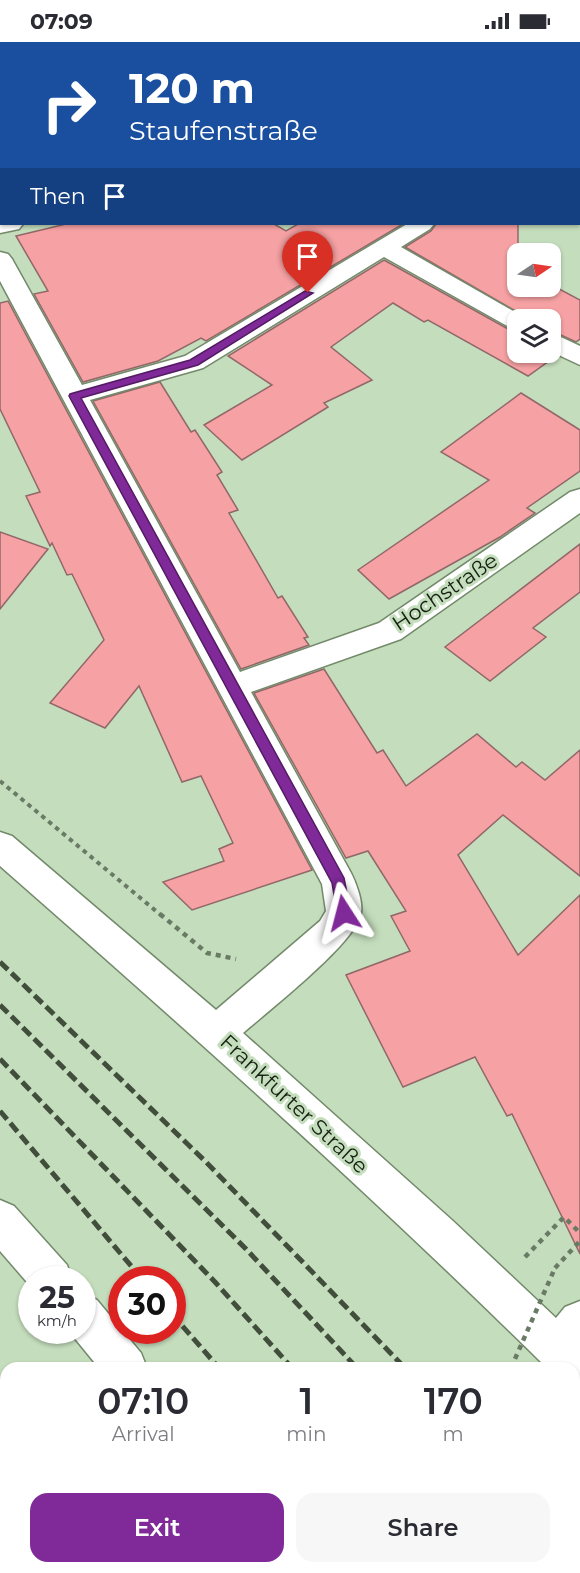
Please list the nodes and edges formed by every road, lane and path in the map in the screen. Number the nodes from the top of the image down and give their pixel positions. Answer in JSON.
{"nodes":[{"id":1,"x":420,"y":225,"type":"edge"},
{"id":2,"x":384,"y":247,"type":"junction"},
{"id":3,"x":0,"y":259,"type":"edge"},
{"id":4,"x":507,"y":316,"type":"edge"},
{"id":5,"x":561,"y":346,"type":"edge"},
{"id":6,"x":580,"y":357,"type":"edge"},
{"id":7,"x":74,"y":396,"type":"junction"},
{"id":8,"x":580,"y":499,"type":"edge"},
{"id":9,"x":232,"y":687,"type":"junction"},
{"id":10,"x":0,"y":781,"type":"edge"},
{"id":11,"x":0,"y":846,"type":"edge"},
{"id":12,"x":271,"y":985,"type":"junction"},
{"id":13,"x":217,"y":1033,"type":"junction"},
{"id":14,"x":0,"y":1220,"type":"edge"},
{"id":15,"x":580,"y":1233,"type":"edge"},
{"id":16,"x":580,"y":1241,"type":"edge"},
{"id":17,"x":530,"y":1252,"type":"dead end"},
{"id":18,"x":40,"y":1266,"type":"edge"},
{"id":19,"x":96,"y":1332,"type":"edge"},
{"id":20,"x":572,"y":1347,"type":"edge"},
{"id":21,"x":121,"y":1362,"type":"edge"},
{"id":22,"x":514,"y":1362,"type":"edge"}],
"edges":[{"from":1,"to":2,"type":"street"},
{"from":2,"to":4,"type":"street"},
{"from":2,"to":7,"type":"street"},
{"from":3,"to":7,"type":"street"},
{"from":5,"to":6,"type":"street"},
{"from":7,"to":9,"type":"street"},
{"from":8,"to":9,"type":"street","name":"Hochstraße"},
{"from":9,"to":12,"type":"street"},
{"from":10,"to":12,"type":"path"},
{"from":11,"to":13,"type":"street","name":"Frankfurter Straße"},
{"from":12,"to":13,"type":"street"},
{"from":13,"to":20,"type":"street","name":"Frankfurter Straße"},
{"from":14,"to":18,"type":"street"},
{"from":15,"to":17,"type":"path"},
{"from":16,"to":22,"type":"path","bridge":true},
{"from":19,"to":21,"type":"street"}]}
